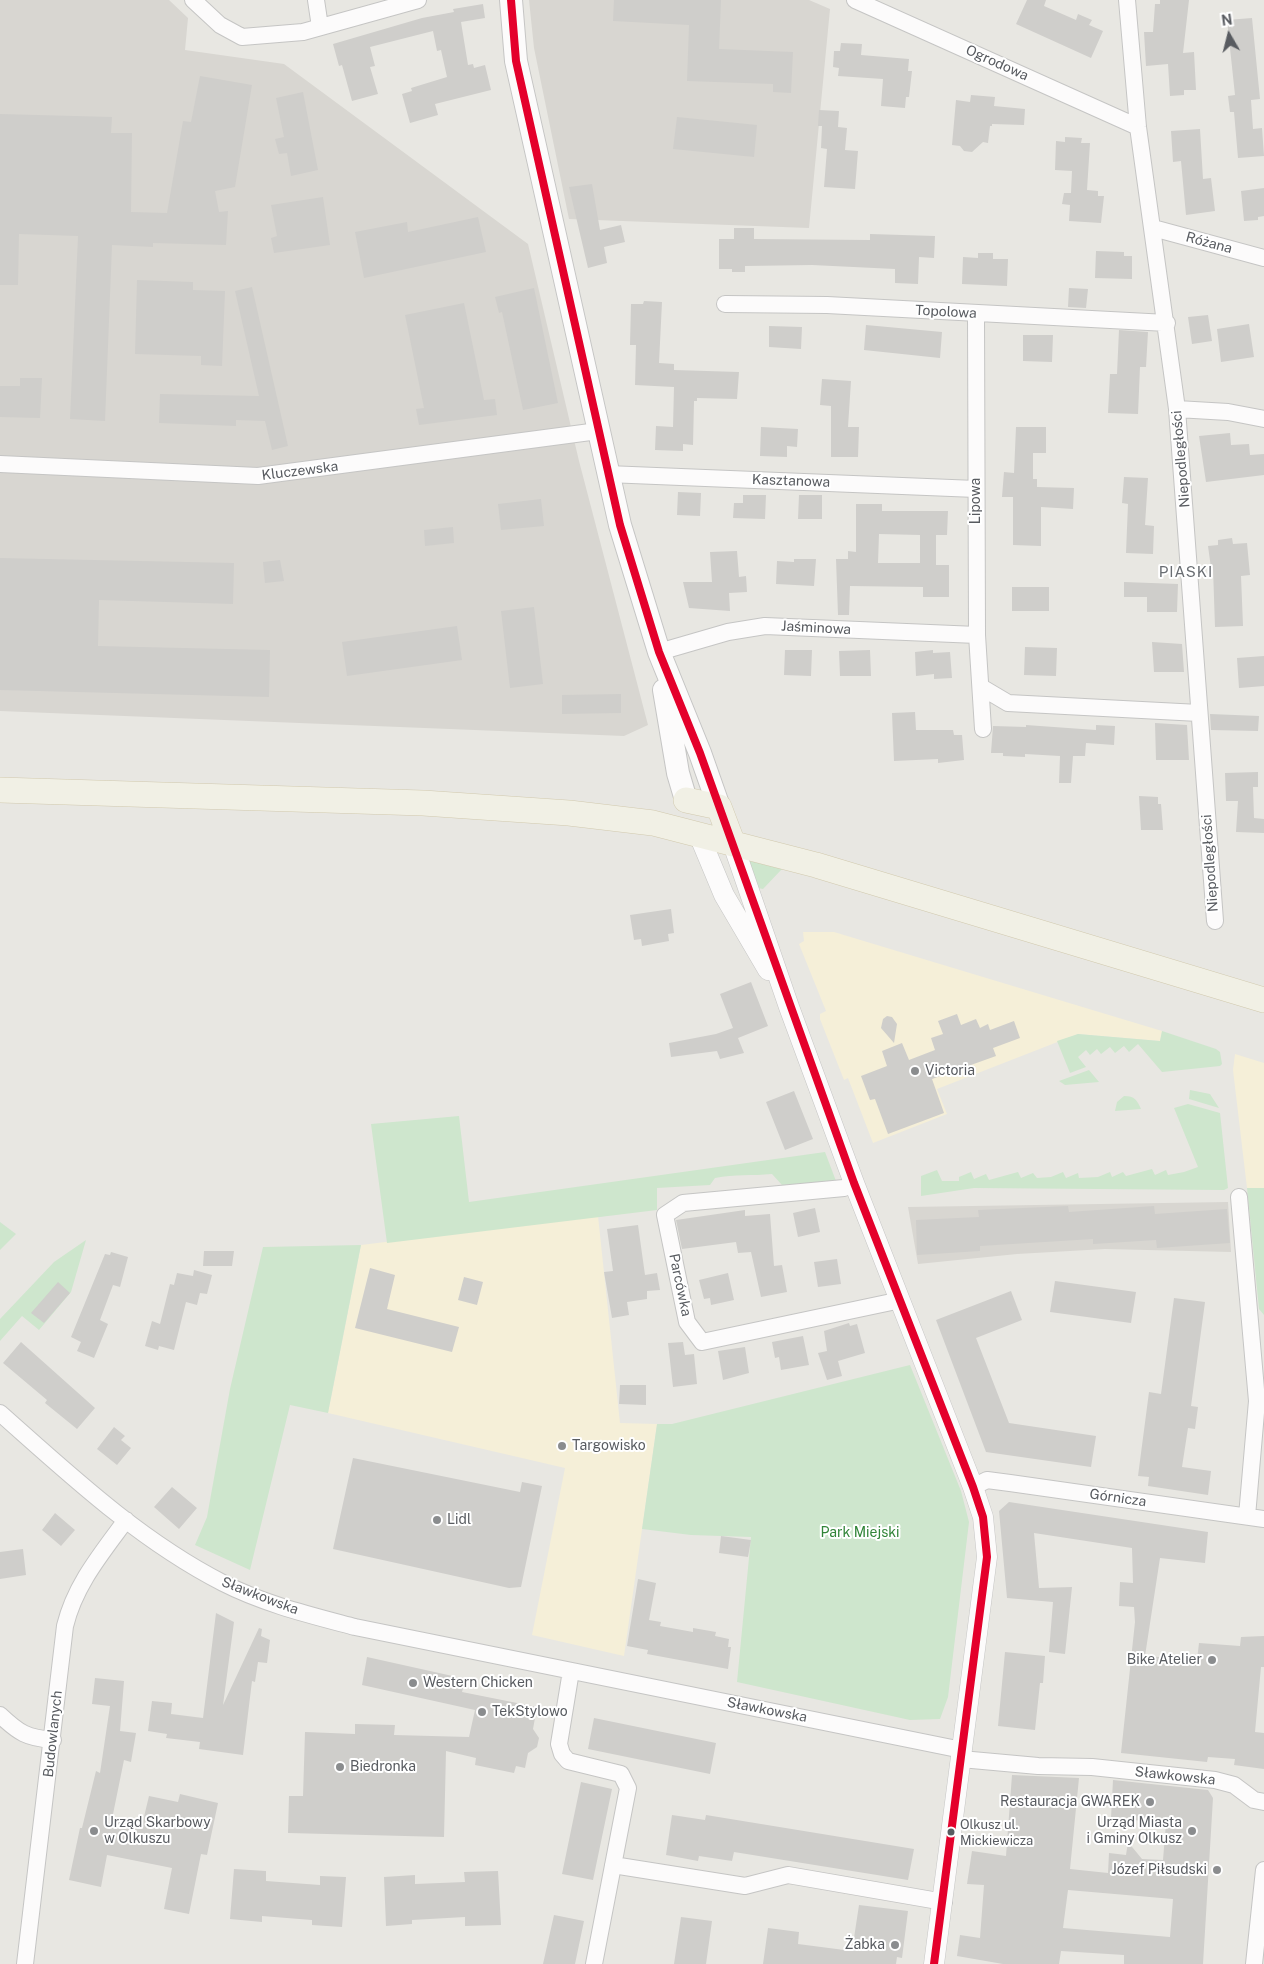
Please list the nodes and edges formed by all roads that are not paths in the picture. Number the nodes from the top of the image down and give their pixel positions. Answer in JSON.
{"nodes":[{"id":1,"x":193,"y":0,"type":"edge"},
{"id":2,"x":316,"y":0,"type":"edge"},
{"id":3,"x":418,"y":0,"type":"edge"},
{"id":4,"x":511,"y":0,"type":"edge"},
{"id":5,"x":855,"y":0,"type":"edge"},
{"id":6,"x":1126,"y":0,"type":"edge"},
{"id":7,"x":320,"y":27,"type":"junction"},
{"id":8,"x":1138,"y":127,"type":"junction"},
{"id":9,"x":1153,"y":228,"type":"junction"},
{"id":10,"x":1264,"y":258,"type":"edge"},
{"id":11,"x":725,"y":304,"type":"dead end"},
{"id":12,"x":976,"y":314,"type":"junction"},
{"id":13,"x":1167,"y":323,"type":"junction"},
{"id":14,"x":1177,"y":409,"type":"junction"},
{"id":15,"x":1264,"y":419,"type":"edge"},
{"id":16,"x":598,"y":431,"type":"junction"},
{"id":17,"x":0,"y":464,"type":"edge"},
{"id":18,"x":607,"y":474,"type":"junction"},
{"id":19,"x":976,"y":489,"type":"junction"},
{"id":20,"x":977,"y":635,"type":"junction"},
{"id":21,"x":659,"y":652,"type":"junction"},
{"id":22,"x":981,"y":687,"type":"junction"},
{"id":23,"x":1199,"y":713,"type":"junction"},
{"id":24,"x":983,"y":729,"type":"dead end"},
{"id":25,"x":0,"y":790,"type":"edge"},
{"id":26,"x":686,"y":800,"type":"junction"},
{"id":27,"x":719,"y":807,"type":"junction"},
{"id":28,"x":699,"y":835,"type":"junction"},
{"id":29,"x":733,"y":844,"type":"junction"},
{"id":30,"x":1215,"y":921,"type":"dead end"},
{"id":31,"x":1264,"y":1000,"type":"edge"},
{"id":32,"x":789,"y":1007,"type":"junction"},
{"id":33,"x":854,"y":1183,"type":"junction"},
{"id":34,"x":1239,"y":1197,"type":"dead end"},
{"id":35,"x":901,"y":1300,"type":"junction"},
{"id":36,"x":0,"y":1413,"type":"edge"},
{"id":37,"x":973,"y":1487,"type":"junction"},
{"id":38,"x":1247,"y":1516,"type":"junction"},
{"id":39,"x":1264,"y":1519,"type":"edge"},
{"id":40,"x":126,"y":1520,"type":"junction"},
{"id":41,"x":571,"y":1671,"type":"junction"},
{"id":42,"x":0,"y":1715,"type":"edge"},
{"id":43,"x":53,"y":1740,"type":"junction"},
{"id":44,"x":961,"y":1754,"type":"junction"},
{"id":45,"x":1264,"y":1802,"type":"edge"},
{"id":46,"x":613,"y":1865,"type":"junction"},
{"id":47,"x":1264,"y":1870,"type":"edge"},
{"id":48,"x":944,"y":1902,"type":"junction"},
{"id":49,"x":25,"y":1964,"type":"edge"},
{"id":50,"x":594,"y":1964,"type":"edge"},
{"id":51,"x":934,"y":1964,"type":"edge"},
{"id":52,"x":1254,"y":1964,"type":"edge"}],
"edges":[{"from":1,"to":7,"type":"street"},
{"from":2,"to":7,"type":"street"},
{"from":3,"to":7,"type":"street"},
{"from":4,"to":16,"type":"main road"},
{"from":5,"to":8,"type":"street","name":"Ogrodowa"},
{"from":6,"to":8,"type":"street","name":"Niepodległości"},
{"from":8,"to":9,"type":"street","name":"Niepodległości"},
{"from":9,"to":10,"type":"street","name":"Różana"},
{"from":9,"to":13,"type":"street","name":"Niepodległości"},
{"from":11,"to":12,"type":"street","name":"Topolowa"},
{"from":12,"to":13,"type":"street","name":"Topolowa"},
{"from":12,"to":19,"type":"street","name":"Lipowa"},
{"from":13,"to":14,"type":"street","name":"Niepodległości"},
{"from":14,"to":15,"type":"street"},
{"from":14,"to":23,"type":"street","name":"Niepodległości"},
{"from":16,"to":17,"type":"street","name":"Kluczewska"},
{"from":16,"to":18,"type":"main road"},
{"from":18,"to":19,"type":"street","name":"Kasztanowa"},
{"from":18,"to":21,"type":"main road"},
{"from":19,"to":20,"type":"street","name":"Lipowa"},
{"from":20,"to":21,"type":"street","name":"Jaśminowa"},
{"from":20,"to":22,"type":"street","name":"Lipowa"},
{"from":21,"to":26,"type":"main road"},
{"from":21,"to":27,"type":"main road"},
{"from":22,"to":23,"type":"street"},
{"from":22,"to":24,"type":"street","name":"Lipowa"},
{"from":23,"to":30,"type":"street","name":"Niepodległości"},
{"from":25,"to":28,"type":"main road"},
{"from":26,"to":27,"type":"main road"},
{"from":26,"to":28,"type":"main road"},
{"from":27,"to":29,"type":"main road"},
{"from":28,"to":29,"type":"main road"},
{"from":28,"to":32,"type":"street"},
{"from":29,"to":31,"type":"main road"},
{"from":29,"to":32,"type":"street"},
{"from":32,"to":33,"type":"street"},
{"from":33,"to":35,"type":"street"},
{"from":33,"to":35,"type":"street","name":"Parcówka"},
{"from":34,"to":38,"type":"street"},
{"from":35,"to":37,"type":"street"},
{"from":36,"to":40,"type":"street","name":"Sławkowska"},
{"from":37,"to":38,"type":"street","name":"Górnicza"},
{"from":37,"to":44,"type":"street"},
{"from":38,"to":39,"type":"street","name":"Górnicza"},
{"from":40,"to":41,"type":"street","name":"Sławkowska"},
{"from":40,"to":43,"type":"street","name":"Budowlanych"},
{"from":41,"to":44,"type":"street","name":"Sławkowska"},
{"from":41,"to":46,"type":"street"},
{"from":42,"to":43,"type":"street"},
{"from":43,"to":49,"type":"street","name":"Budowlanych"},
{"from":44,"to":45,"type":"street","name":"Sławkowska"},
{"from":44,"to":48,"type":"street"},
{"from":46,"to":48,"type":"street"},
{"from":46,"to":50,"type":"street"},
{"from":47,"to":52,"type":"street"},
{"from":48,"to":51,"type":"street"}]}
